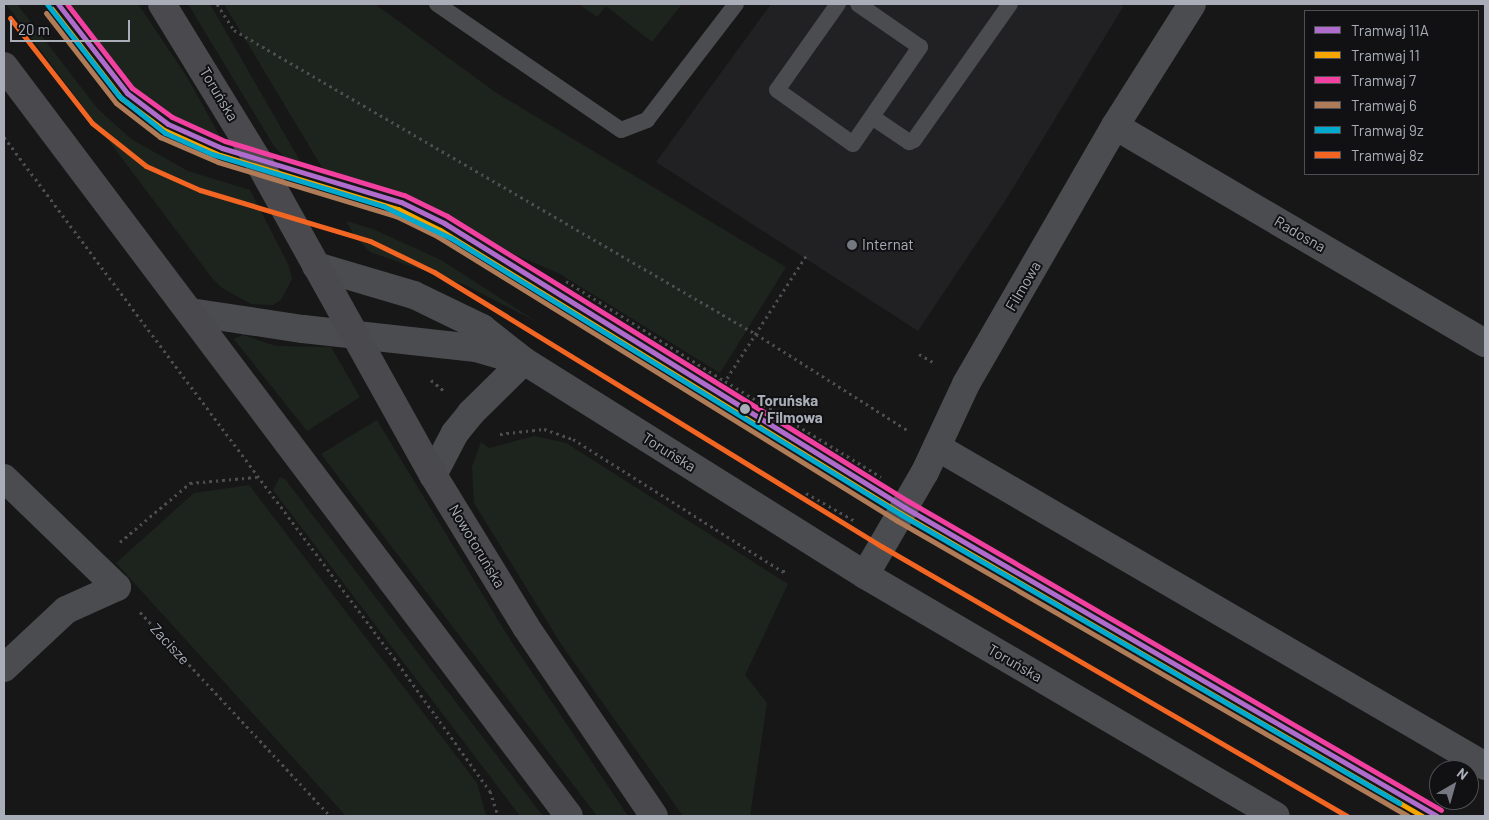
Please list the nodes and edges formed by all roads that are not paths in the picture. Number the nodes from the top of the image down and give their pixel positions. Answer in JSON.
{"nodes":[{"id":1,"x":162,"y":4,"type":"edge"},
{"id":2,"x":437,"y":4,"type":"edge"},
{"id":3,"x":736,"y":4,"type":"edge"},
{"id":4,"x":838,"y":4,"type":"edge"},
{"id":5,"x":858,"y":4,"type":"edge"},
{"id":6,"x":1010,"y":4,"type":"edge"},
{"id":7,"x":1192,"y":4,"type":"edge"},
{"id":8,"x":4,"y":66,"type":"edge"},
{"id":9,"x":872,"y":117,"type":"junction"},
{"id":10,"x":1115,"y":126,"type":"junction"},
{"id":11,"x":316,"y":266,"type":"junction"},
{"id":12,"x":190,"y":312,"type":"junction"},
{"id":13,"x":353,"y":333,"type":"junction"},
{"id":14,"x":1485,"y":342,"type":"edge"},
{"id":15,"x":524,"y":361,"type":"junction"},
{"id":16,"x":937,"y":447,"type":"junction"},
{"id":17,"x":433,"y":475,"type":"junction"},
{"id":18,"x":4,"y":478,"type":"edge"},
{"id":19,"x":865,"y":575,"type":"junction"},
{"id":20,"x":4,"y":668,"type":"edge"},
{"id":21,"x":1485,"y":766,"type":"edge"},
{"id":22,"x":568,"y":816,"type":"edge"},
{"id":23,"x":654,"y":816,"type":"edge"},
{"id":24,"x":1274,"y":816,"type":"edge"}],
"edges":[{"from":1,"to":11,"type":"main road","name":"Toruńska"},
{"from":2,"to":3,"type":"lane"},
{"from":4,"to":9,"type":"lane"},
{"from":5,"to":9,"type":"lane"},
{"from":6,"to":9,"type":"lane"},
{"from":7,"to":10,"type":"street","name":"Filmowa"},
{"from":8,"to":12,"type":"main road"},
{"from":10,"to":14,"type":"street","name":"Radosna"},
{"from":10,"to":16,"type":"street","name":"Filmowa"},
{"from":11,"to":13,"type":"main road","name":"Nowotoruńska"},
{"from":11,"to":15,"type":"street","name":"Toruńska"},
{"from":12,"to":13,"type":"street"},
{"from":12,"to":22,"type":"main road"},
{"from":13,"to":15,"type":"street"},
{"from":13,"to":17,"type":"main road","name":"Nowotoruńska"},
{"from":15,"to":17,"type":"street"},
{"from":15,"to":19,"type":"street","name":"Toruńska"},
{"from":16,"to":19,"type":"street","name":"Filmowa"},
{"from":16,"to":21,"type":"street"},
{"from":17,"to":23,"type":"main road","name":"Nowotoruńska"},
{"from":18,"to":20,"type":"street"},
{"from":19,"to":24,"type":"street","name":"Toruńska"}]}
